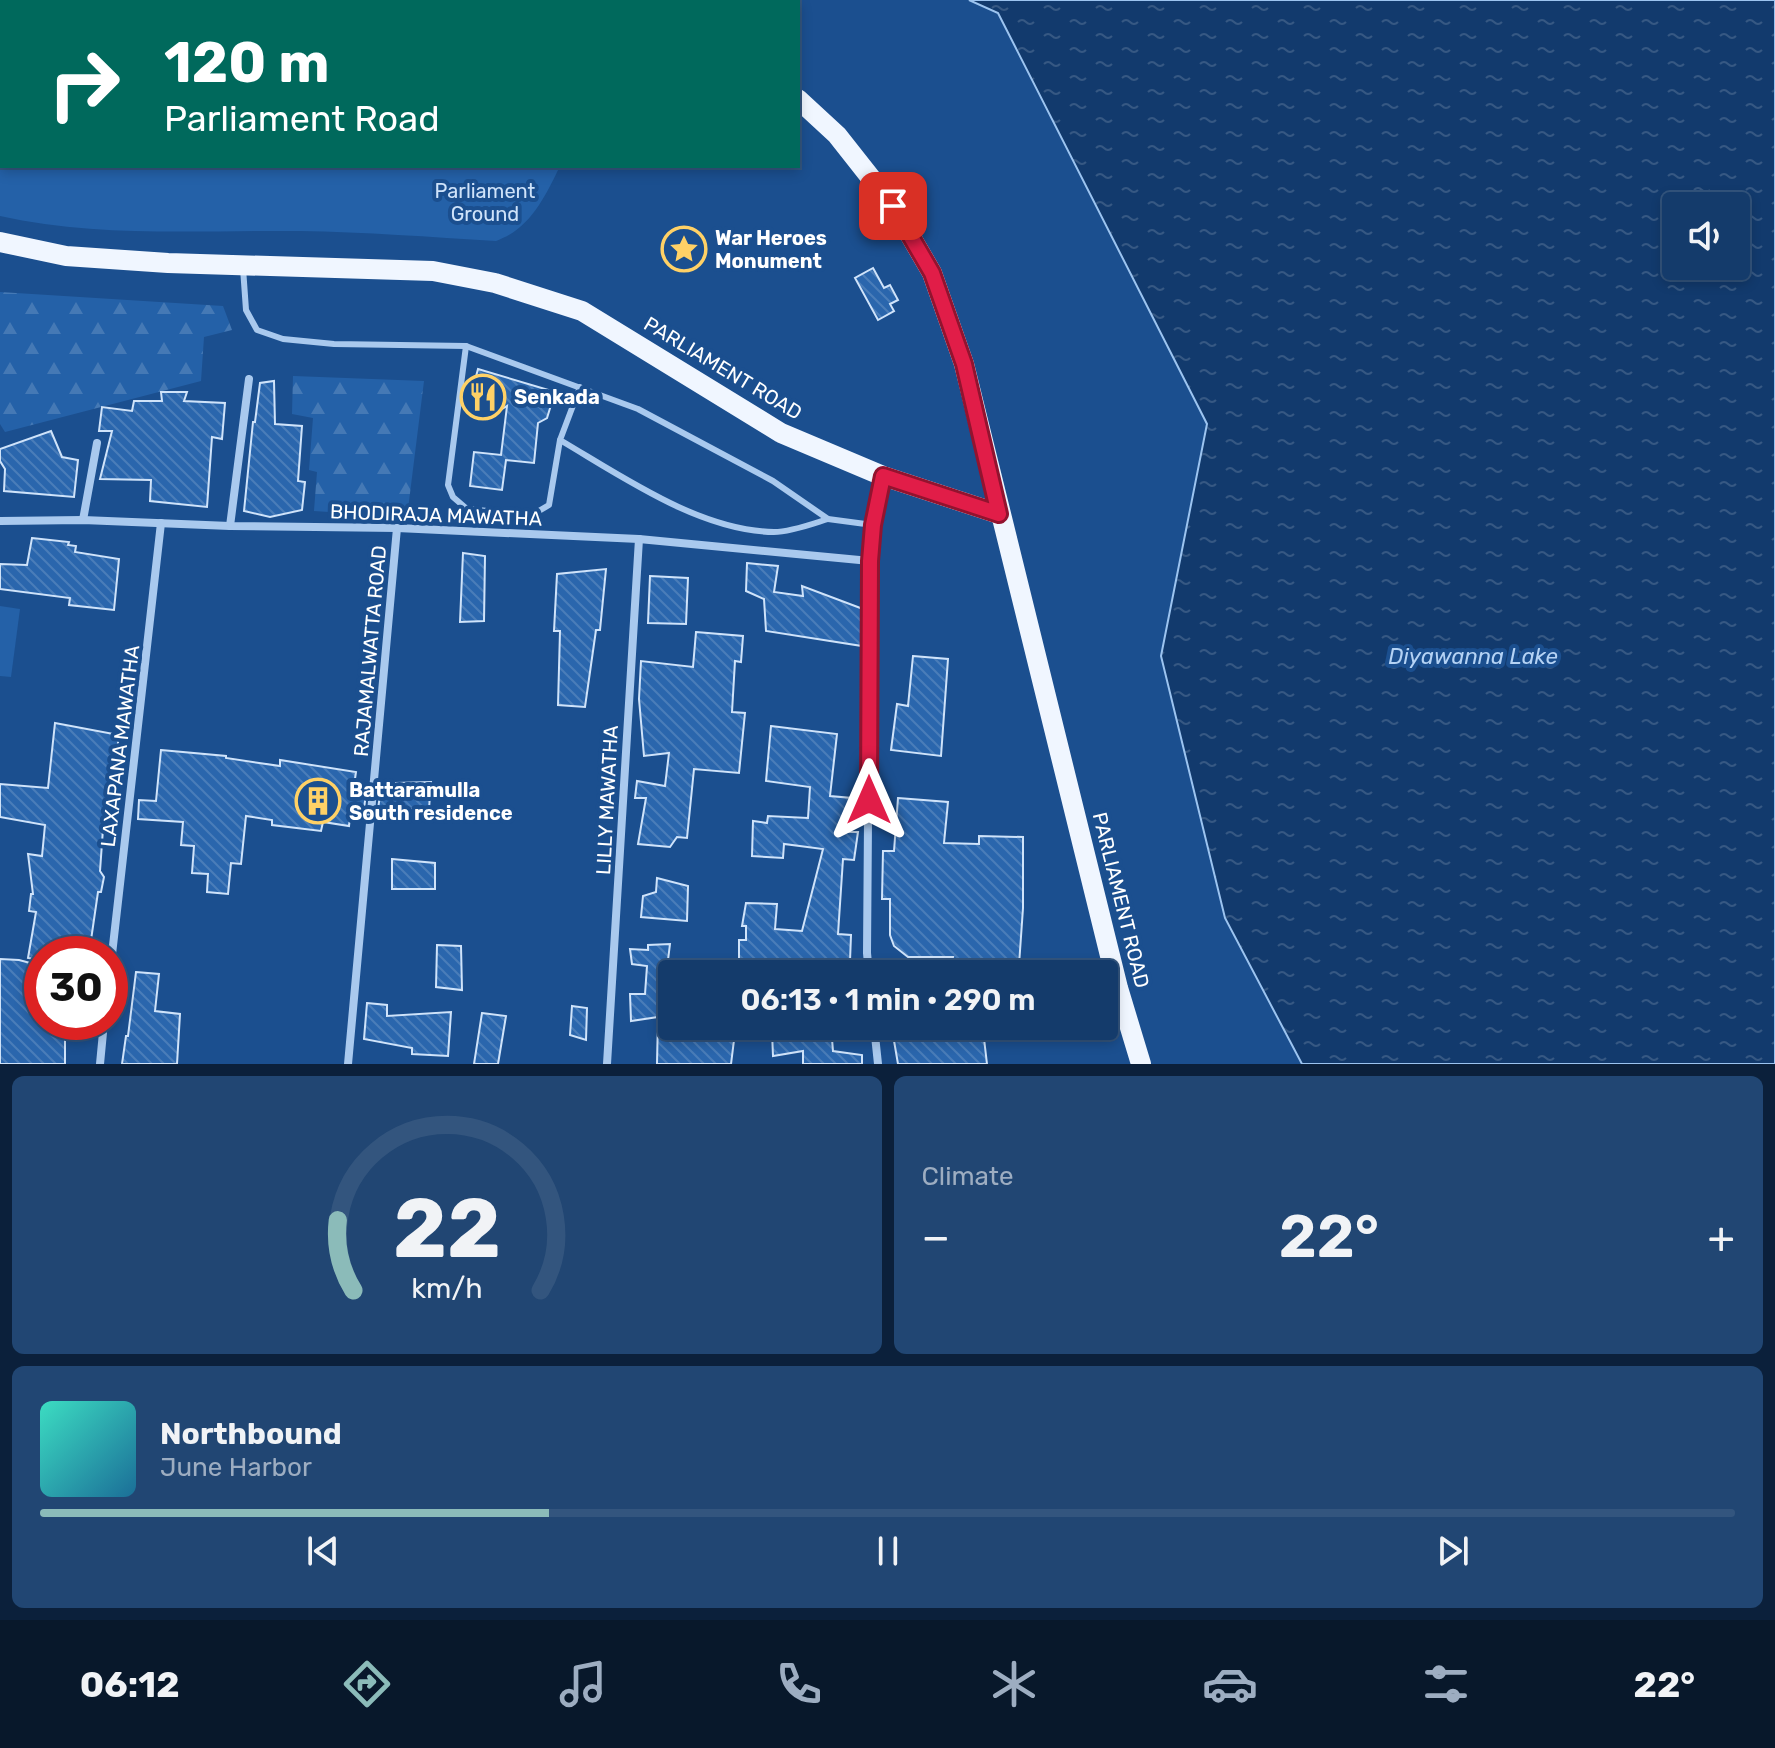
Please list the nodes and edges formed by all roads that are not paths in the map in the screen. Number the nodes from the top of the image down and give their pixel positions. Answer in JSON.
{"nodes":[{"id":1,"x":800,"y":101,"type":"edge"},
{"id":2,"x":0,"y":242,"type":"edge"},
{"id":3,"x":243,"y":264,"type":"junction"},
{"id":4,"x":466,"y":346,"type":"junction"},
{"id":5,"x":249,"y":379,"type":"dead end"},
{"id":6,"x":580,"y":387,"type":"junction"},
{"id":7,"x":560,"y":440,"type":"junction"},
{"id":8,"x":97,"y":443,"type":"dead end"},
{"id":9,"x":883,"y":476,"type":"junction"},
{"id":10,"x":999,"y":514,"type":"junction"},
{"id":11,"x":828,"y":519,"type":"junction"},
{"id":12,"x":83,"y":520,"type":"junction"},
{"id":13,"x":0,"y":521,"type":"edge"},
{"id":14,"x":161,"y":523,"type":"junction"},
{"id":15,"x":873,"y":525,"type":"junction"},
{"id":16,"x":230,"y":526,"type":"junction"},
{"id":17,"x":397,"y":528,"type":"junction"},
{"id":18,"x":639,"y":539,"type":"junction"},
{"id":19,"x":870,"y":561,"type":"junction"},
{"id":20,"x":114,"y":936,"type":"edge"},
{"id":21,"x":868,"y":960,"type":"edge"},
{"id":22,"x":102,"y":1040,"type":"edge"},
{"id":23,"x":875,"y":1040,"type":"edge"},
{"id":24,"x":100,"y":1064,"type":"edge"},
{"id":25,"x":348,"y":1064,"type":"edge"},
{"id":26,"x":607,"y":1064,"type":"edge"},
{"id":27,"x":878,"y":1064,"type":"edge"},
{"id":28,"x":1141,"y":1064,"type":"edge"}],
"edges":[{"from":1,"to":10,"type":"main road"},
{"from":2,"to":3,"type":"main road","name":"PARLIAMENT ROAD"},
{"from":3,"to":4,"type":"lane"},
{"from":3,"to":9,"type":"main road","name":"PARLIAMENT ROAD"},
{"from":4,"to":6,"type":"lane"},
{"from":4,"to":7,"type":"lane"},
{"from":5,"to":16,"type":"street"},
{"from":6,"to":7,"type":"lane"},
{"from":6,"to":11,"type":"lane"},
{"from":7,"to":11,"type":"lane"},
{"from":8,"to":12,"type":"street"},
{"from":9,"to":10,"type":"main road","name":"PARLIAMENT ROAD"},
{"from":9,"to":15,"type":"street"},
{"from":10,"to":28,"type":"main road","name":"PARLIAMENT ROAD"},
{"from":11,"to":15,"type":"lane"},
{"from":12,"to":13,"type":"street","name":"BHODIRAJA MAWATHA"},
{"from":12,"to":14,"type":"street","name":"BHODIRAJA MAWATHA"},
{"from":14,"to":16,"type":"street","name":"BHODIRAJA MAWATHA"},
{"from":14,"to":20,"type":"street","name":"LAXAPANA MAWATHA"},
{"from":15,"to":19,"type":"street"},
{"from":16,"to":17,"type":"street","name":"BHODIRAJA MAWATHA"},
{"from":17,"to":18,"type":"street","name":"BHODIRAJA MAWATHA"},
{"from":17,"to":25,"type":"street","name":"RAJAMALWATTA ROAD"},
{"from":18,"to":19,"type":"street","name":"BHODIRAJA MAWATHA"},
{"from":18,"to":26,"type":"street","name":"LILLY MAWATHA"},
{"from":19,"to":21,"type":"street"},
{"from":22,"to":24,"type":"street"},
{"from":23,"to":27,"type":"street"}]}
